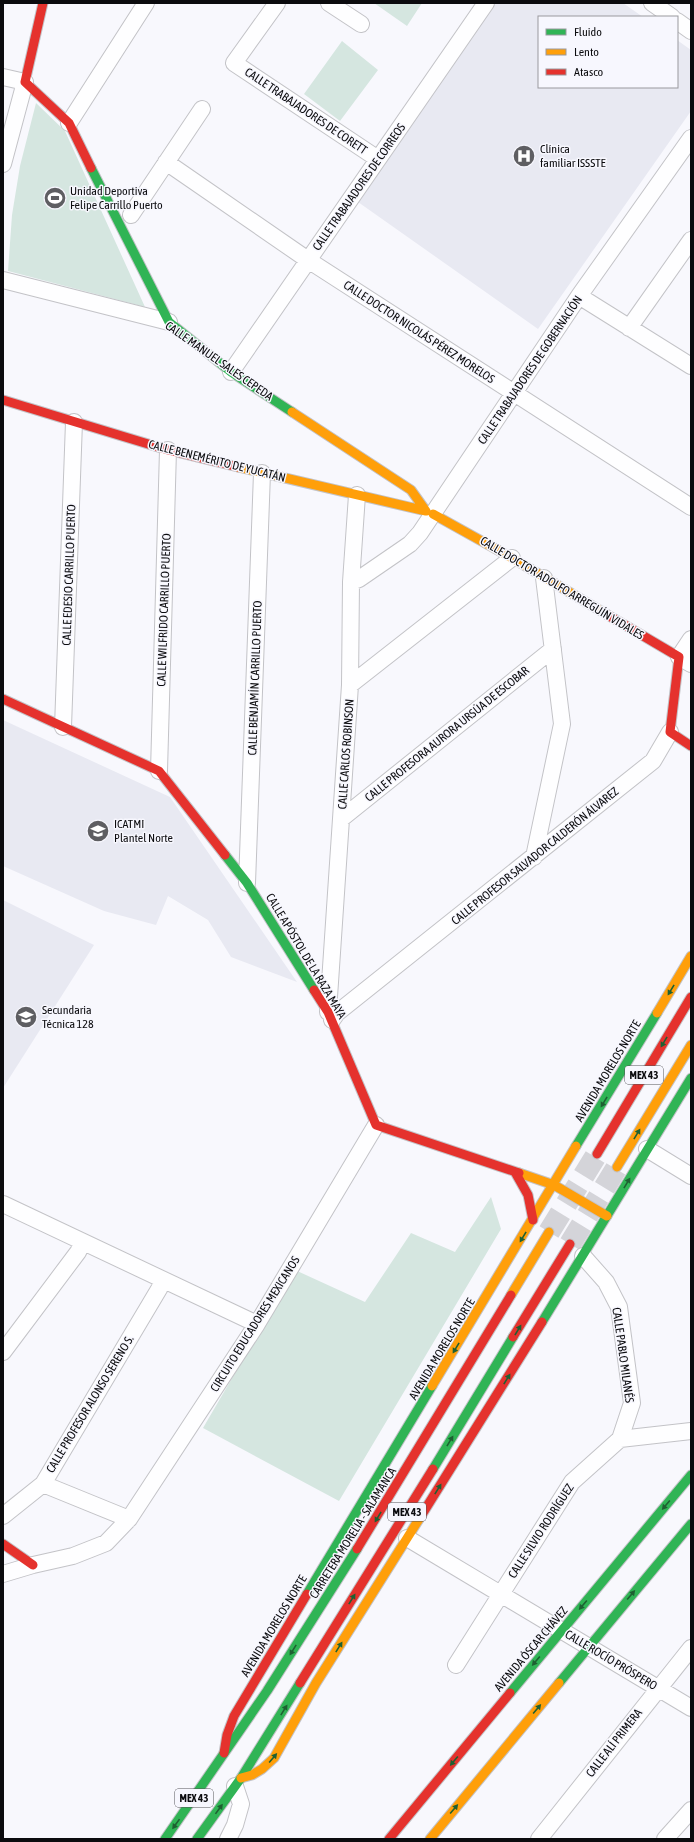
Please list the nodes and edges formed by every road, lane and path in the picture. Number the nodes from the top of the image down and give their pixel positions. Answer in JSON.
{"nodes":[{"id":1,"x":43,"y":3,"type":"edge"},
{"id":2,"x":146,"y":3,"type":"edge"},
{"id":3,"x":277,"y":3,"type":"edge"},
{"id":4,"x":329,"y":3,"type":"edge"},
{"id":5,"x":485,"y":3,"type":"edge"},
{"id":6,"x":652,"y":3,"type":"edge"},
{"id":7,"x":671,"y":16,"type":"edge"},
{"id":8,"x":678,"y":22,"type":"edge"},
{"id":9,"x":361,"y":24,"type":"dead end"},
{"id":10,"x":691,"y":31,"type":"edge"},
{"id":11,"x":3,"y":77,"type":"edge"},
{"id":12,"x":25,"y":82,"type":"junction"},
{"id":13,"x":202,"y":109,"type":"dead end"},
{"id":14,"x":69,"y":123,"type":"junction"},
{"id":15,"x":691,"y":138,"type":"edge"},
{"id":16,"x":378,"y":159,"type":"junction"},
{"id":17,"x":166,"y":162,"type":"junction"},
{"id":18,"x":3,"y":164,"type":"edge"},
{"id":19,"x":131,"y":215,"type":"dead end"},
{"id":20,"x":691,"y":240,"type":"edge"},
{"id":21,"x":308,"y":260,"type":"junction"},
{"id":22,"x":3,"y":280,"type":"edge"},
{"id":23,"x":579,"y":296,"type":"junction"},
{"id":24,"x":169,"y":322,"type":"junction"},
{"id":25,"x":629,"y":328,"type":"junction"},
{"id":26,"x":691,"y":366,"type":"edge"},
{"id":27,"x":231,"y":372,"type":"junction"},
{"id":28,"x":514,"y":394,"type":"junction"},
{"id":29,"x":3,"y":400,"type":"edge"},
{"id":30,"x":74,"y":422,"type":"junction"},
{"id":31,"x":168,"y":450,"type":"junction"},
{"id":32,"x":262,"y":474,"type":"junction"},
{"id":33,"x":357,"y":495,"type":"junction"},
{"id":34,"x":691,"y":507,"type":"edge"},
{"id":35,"x":429,"y":512,"type":"junction"},
{"id":36,"x":512,"y":558,"type":"junction"},
{"id":37,"x":544,"y":578,"type":"junction"},
{"id":38,"x":351,"y":582,"type":"junction"},
{"id":39,"x":691,"y":638,"type":"edge"},
{"id":40,"x":552,"y":649,"type":"junction"},
{"id":41,"x":685,"y":660,"type":"edge"},
{"id":42,"x":350,"y":685,"type":"junction"},
{"id":43,"x":3,"y":699,"type":"edge"},
{"id":44,"x":64,"y":727,"type":"junction"},
{"id":45,"x":670,"y":732,"type":"junction"},
{"id":46,"x":691,"y":746,"type":"edge"},
{"id":47,"x":159,"y":771,"type":"junction"},
{"id":48,"x":341,"y":819,"type":"junction"},
{"id":49,"x":534,"y":857,"type":"junction"},
{"id":50,"x":247,"y":883,"type":"junction"},
{"id":51,"x":691,"y":956,"type":"edge"},
{"id":52,"x":691,"y":997,"type":"edge"},
{"id":53,"x":330,"y":1016,"type":"junction"},
{"id":54,"x":691,"y":1046,"type":"edge"},
{"id":55,"x":691,"y":1078,"type":"edge"},
{"id":56,"x":376,"y":1125,"type":"junction"},
{"id":57,"x":647,"y":1149,"type":"junction"},
{"id":58,"x":597,"y":1154,"type":"tunnel mouth"},
{"id":59,"x":617,"y":1167,"type":"tunnel mouth"},
{"id":60,"x":515,"y":1172,"type":"junction"},
{"id":61,"x":691,"y":1176,"type":"edge"},
{"id":62,"x":554,"y":1185,"type":"junction"},
{"id":63,"x":3,"y":1204,"type":"edge"},
{"id":64,"x":607,"y":1216,"type":"junction"},
{"id":65,"x":533,"y":1220,"type":"junction"},
{"id":66,"x":549,"y":1232,"type":"tunnel mouth"},
{"id":67,"x":83,"y":1242,"type":"junction"},
{"id":68,"x":570,"y":1244,"type":"tunnel mouth"},
{"id":69,"x":583,"y":1256,"type":"junction"},
{"id":70,"x":163,"y":1280,"type":"junction"},
{"id":71,"x":257,"y":1324,"type":"junction"},
{"id":72,"x":3,"y":1352,"type":"edge"},
{"id":73,"x":691,"y":1432,"type":"edge"},
{"id":74,"x":620,"y":1439,"type":"junction"},
{"id":75,"x":691,"y":1475,"type":"edge"},
{"id":76,"x":43,"y":1484,"type":"junction"},
{"id":77,"x":3,"y":1516,"type":"edge"},
{"id":78,"x":129,"y":1519,"type":"junction"},
{"id":79,"x":691,"y":1524,"type":"edge"},
{"id":80,"x":407,"y":1538,"type":"junction"},
{"id":81,"x":3,"y":1544,"type":"edge"},
{"id":82,"x":33,"y":1565,"type":"junction"},
{"id":83,"x":3,"y":1574,"type":"edge"},
{"id":84,"x":501,"y":1594,"type":"junction"},
{"id":85,"x":561,"y":1631,"type":"junction"},
{"id":86,"x":588,"y":1647,"type":"junction"},
{"id":87,"x":691,"y":1648,"type":"edge"},
{"id":88,"x":456,"y":1665,"type":"dead end"},
{"id":89,"x":657,"y":1688,"type":"junction"},
{"id":90,"x":691,"y":1708,"type":"edge"},
{"id":91,"x":223,"y":1758,"type":"junction"},
{"id":92,"x":238,"y":1782,"type":"junction"},
{"id":93,"x":691,"y":1810,"type":"edge"},
{"id":94,"x":165,"y":1839,"type":"edge"},
{"id":95,"x":197,"y":1839,"type":"edge"},
{"id":96,"x":228,"y":1839,"type":"edge"},
{"id":97,"x":389,"y":1839,"type":"edge"},
{"id":98,"x":430,"y":1839,"type":"edge"},
{"id":99,"x":539,"y":1839,"type":"edge"},
{"id":100,"x":665,"y":1839,"type":"edge"}],
"edges":[{"from":1,"to":12,"type":"main road"},
{"from":2,"to":14,"type":"street"},
{"from":3,"to":16,"type":"street","name":"CALLE TRABAJADORES DE CORETT"},
{"from":4,"to":9,"type":"street"},
{"from":5,"to":16,"type":"street","name":"CALLE TRABAJADORES DE CORREOS"},
{"from":6,"to":7,"type":"street"},
{"from":8,"to":10,"type":"street"},
{"from":11,"to":12,"type":"street"},
{"from":12,"to":14,"type":"main road"},
{"from":12,"to":18,"type":"street"},
{"from":13,"to":17,"type":"street"},
{"from":14,"to":24,"type":"main road"},
{"from":15,"to":23,"type":"street","name":"CALLE TRABAJADORES DE GOBERNACIÓN"},
{"from":16,"to":21,"type":"street","name":"CALLE TRABAJADORES DE CORREOS"},
{"from":17,"to":19,"type":"street"},
{"from":17,"to":21,"type":"street","name":"CALLE DOCTOR NICOLÁS PÉREZ MORELOS"},
{"from":20,"to":25,"type":"street"},
{"from":21,"to":27,"type":"street","name":"CALLE TRABAJADORES DE CORREOS"},
{"from":21,"to":28,"type":"street","name":"CALLE DOCTOR NICOLÁS PÉREZ MORELOS"},
{"from":22,"to":24,"type":"street","name":"CALLE MANUEL SALES CEPEDA"},
{"from":23,"to":25,"type":"street"},
{"from":23,"to":28,"type":"street","name":"CALLE TRABAJADORES DE GOBERNACIÓN"},
{"from":24,"to":27,"type":"main road","name":"CALLE MANUEL SALES CEPEDA"},
{"from":25,"to":26,"type":"street"},
{"from":27,"to":35,"type":"main road","name":"CALLE MANUEL SALES CEPEDA"},
{"from":28,"to":34,"type":"street","name":"CALLE DOCTOR NICOLÁS PÉREZ MORELOS"},
{"from":28,"to":35,"type":"street","name":"CALLE TRABAJADORES DE GOBERNACIÓN"},
{"from":29,"to":30,"type":"main road","name":"CALLE BENEMÉRITO DE YUCATÁN"},
{"from":30,"to":31,"type":"main road","name":"CALLE BENEMÉRITO DE YUCATÁN"},
{"from":30,"to":44,"type":"street","name":"CALLE EDESIO CARRILLO PUERTO"},
{"from":31,"to":32,"type":"main road","name":"CALLE BENEMÉRITO DE YUCATÁN"},
{"from":31,"to":47,"type":"street","name":"CALLE WILFRIDO CARRILLO PUERTO"},
{"from":32,"to":33,"type":"main road","name":"CALLE BENEMÉRITO DE YUCATÁN"},
{"from":32,"to":50,"type":"street","name":"CALLE BENJAMÍN CARRILLO PUERTO"},
{"from":33,"to":35,"type":"main road","name":"CALLE BENEMÉRITO DE YUCATÁN"},
{"from":33,"to":38,"type":"street","name":"CALLE CARLOS ROBINSON"},
{"from":35,"to":36,"type":"main road","name":"CALLE DOCTOR ADOLFO ARREGUÍN VIDALES"},
{"from":35,"to":38,"type":"street","name":"CALLE TRABAJADORES DE GOBERNACIÓN"},
{"from":36,"to":37,"type":"main road","name":"CALLE DOCTOR ADOLFO ARREGUÍN VIDALES"},
{"from":36,"to":42,"type":"street"},
{"from":37,"to":40,"type":"street"},
{"from":37,"to":41,"type":"main road","name":"CALLE DOCTOR ADOLFO ARREGUÍN VIDALES"},
{"from":38,"to":42,"type":"street","name":"CALLE CARLOS ROBINSON"},
{"from":39,"to":41,"type":"street"},
{"from":40,"to":48,"type":"street","name":"CALLE PROFESORA AURORA URSÚA DE ESCOBAR"},
{"from":40,"to":49,"type":"street"},
{"from":41,"to":45,"type":"main road","name":"CALLE PROFESOR SALVADOR CALDERÓN ÁLVAREZ"},
{"from":42,"to":48,"type":"street","name":"CALLE CARLOS ROBINSON"},
{"from":43,"to":44,"type":"main road","name":"CALLE APÓSTOL DE LA RAZA MAYA"},
{"from":44,"to":47,"type":"main road","name":"CALLE APÓSTOL DE LA RAZA MAYA"},
{"from":45,"to":46,"type":"main road"},
{"from":45,"to":49,"type":"street","name":"CALLE PROFESOR SALVADOR CALDERÓN ÁLVAREZ"},
{"from":47,"to":50,"type":"main road","name":"CALLE APÓSTOL DE LA RAZA MAYA"},
{"from":48,"to":53,"type":"street","name":"CALLE CARLOS ROBINSON"},
{"from":49,"to":53,"type":"street","name":"CALLE PROFESOR SALVADOR CALDERÓN ÁLVAREZ"},
{"from":50,"to":53,"type":"main road","name":"CALLE APÓSTOL DE LA RAZA MAYA"},
{"from":51,"to":62,"type":"main road","name":"AVENIDA MORELOS NORTE","one_way":true},
{"from":52,"to":58,"type":"main road","number":"MEX 43","one_way":true},
{"from":53,"to":56,"type":"main road","name":"CALLE APÓSTOL DE LA RAZA MAYA"},
{"from":59,"to":54,"type":"main road","number":"MEX 43","one_way":true},
{"from":55,"to":57,"type":"main road"},
{"from":56,"to":60,"type":"main road"},
{"from":56,"to":71,"type":"street","name":"CIRCUITO EDUCADORES MEXICANOS"},
{"from":57,"to":61,"type":"street"},
{"from":64,"to":57,"type":"main road","one_way":true},
{"from":60,"to":62,"type":"main road"},
{"from":60,"to":65,"type":"main road"},
{"from":62,"to":64,"type":"main road"},
{"from":62,"to":65,"type":"main road","name":"AVENIDA MORELOS NORTE"},
{"from":63,"to":67,"type":"street"},
{"from":64,"to":69,"type":"main road"},
{"from":65,"to":91,"type":"main road","name":"AVENIDA MORELOS NORTE","one_way":true},
{"from":66,"to":91,"type":"main road","name":"CARRETERA MORELIA - SALAMANCA","number":"MEX 43","one_way":true},
{"from":67,"to":70,"type":"street"},
{"from":67,"to":72,"type":"street"},
{"from":92,"to":68,"type":"main road","number":"MEX 43","one_way":true},
{"from":69,"to":74,"type":"street","name":"CALLE PABLO MILANÉS"},
{"from":80,"to":69,"type":"main road","one_way":true},
{"from":70,"to":71,"type":"street"},
{"from":70,"to":76,"type":"street","name":"CALLE PROFESOR ALONSO SERENO S."},
{"from":71,"to":78,"type":"street","name":"CIRCUITO EDUCADORES MEXICANOS"},
{"from":73,"to":74,"type":"street"},
{"from":74,"to":84,"type":"street","name":"CALLE SILVIO RODRÍGUEZ"},
{"from":75,"to":85,"type":"main road","name":"AVENIDA ÓSCAR CHÁVEZ","one_way":true},
{"from":76,"to":77,"type":"street","name":"CALLE PROFESOR ALONSO SERENO S."},
{"from":76,"to":78,"type":"street"},
{"from":78,"to":82,"type":"street","name":"CIRCUITO EDUCADORES MEXICANOS"},
{"from":86,"to":79,"type":"main road","one_way":true},
{"from":80,"to":84,"type":"street","name":"CALLE ROCÍO PRÓSPERO"},
{"from":92,"to":80,"type":"main road","one_way":true},
{"from":81,"to":82,"type":"main road"},
{"from":82,"to":83,"type":"street","name":"CIRCUITO EDUCADORES MEXICANOS"},
{"from":84,"to":85,"type":"street","name":"CALLE ROCÍO PRÓSPERO"},
{"from":84,"to":88,"type":"street","name":"CALLE SILVIO RODRÍGUEZ"},
{"from":85,"to":86,"type":"street","name":"CALLE ROCÍO PRÓSPERO"},
{"from":85,"to":97,"type":"main road","name":"AVENIDA ÓSCAR CHÁVEZ","one_way":true},
{"from":86,"to":89,"type":"street","name":"CALLE ROCÍO PRÓSPERO"},
{"from":98,"to":86,"type":"main road","one_way":true},
{"from":87,"to":89,"type":"street","name":"CALLE ALÍ PRIMERA"},
{"from":89,"to":90,"type":"street","name":"CALLE ROCÍO PRÓSPERO"},
{"from":89,"to":99,"type":"street","name":"CALLE ALÍ PRIMERA"},
{"from":91,"to":94,"type":"main road","name":"CARRETERA MORELIA - SALAMANCA","number":"MEX 43","one_way":true},
{"from":95,"to":92,"type":"main road","number":"MEX 43","one_way":true},
{"from":92,"to":96,"type":"street"},
{"from":93,"to":100,"type":"street"}]}
